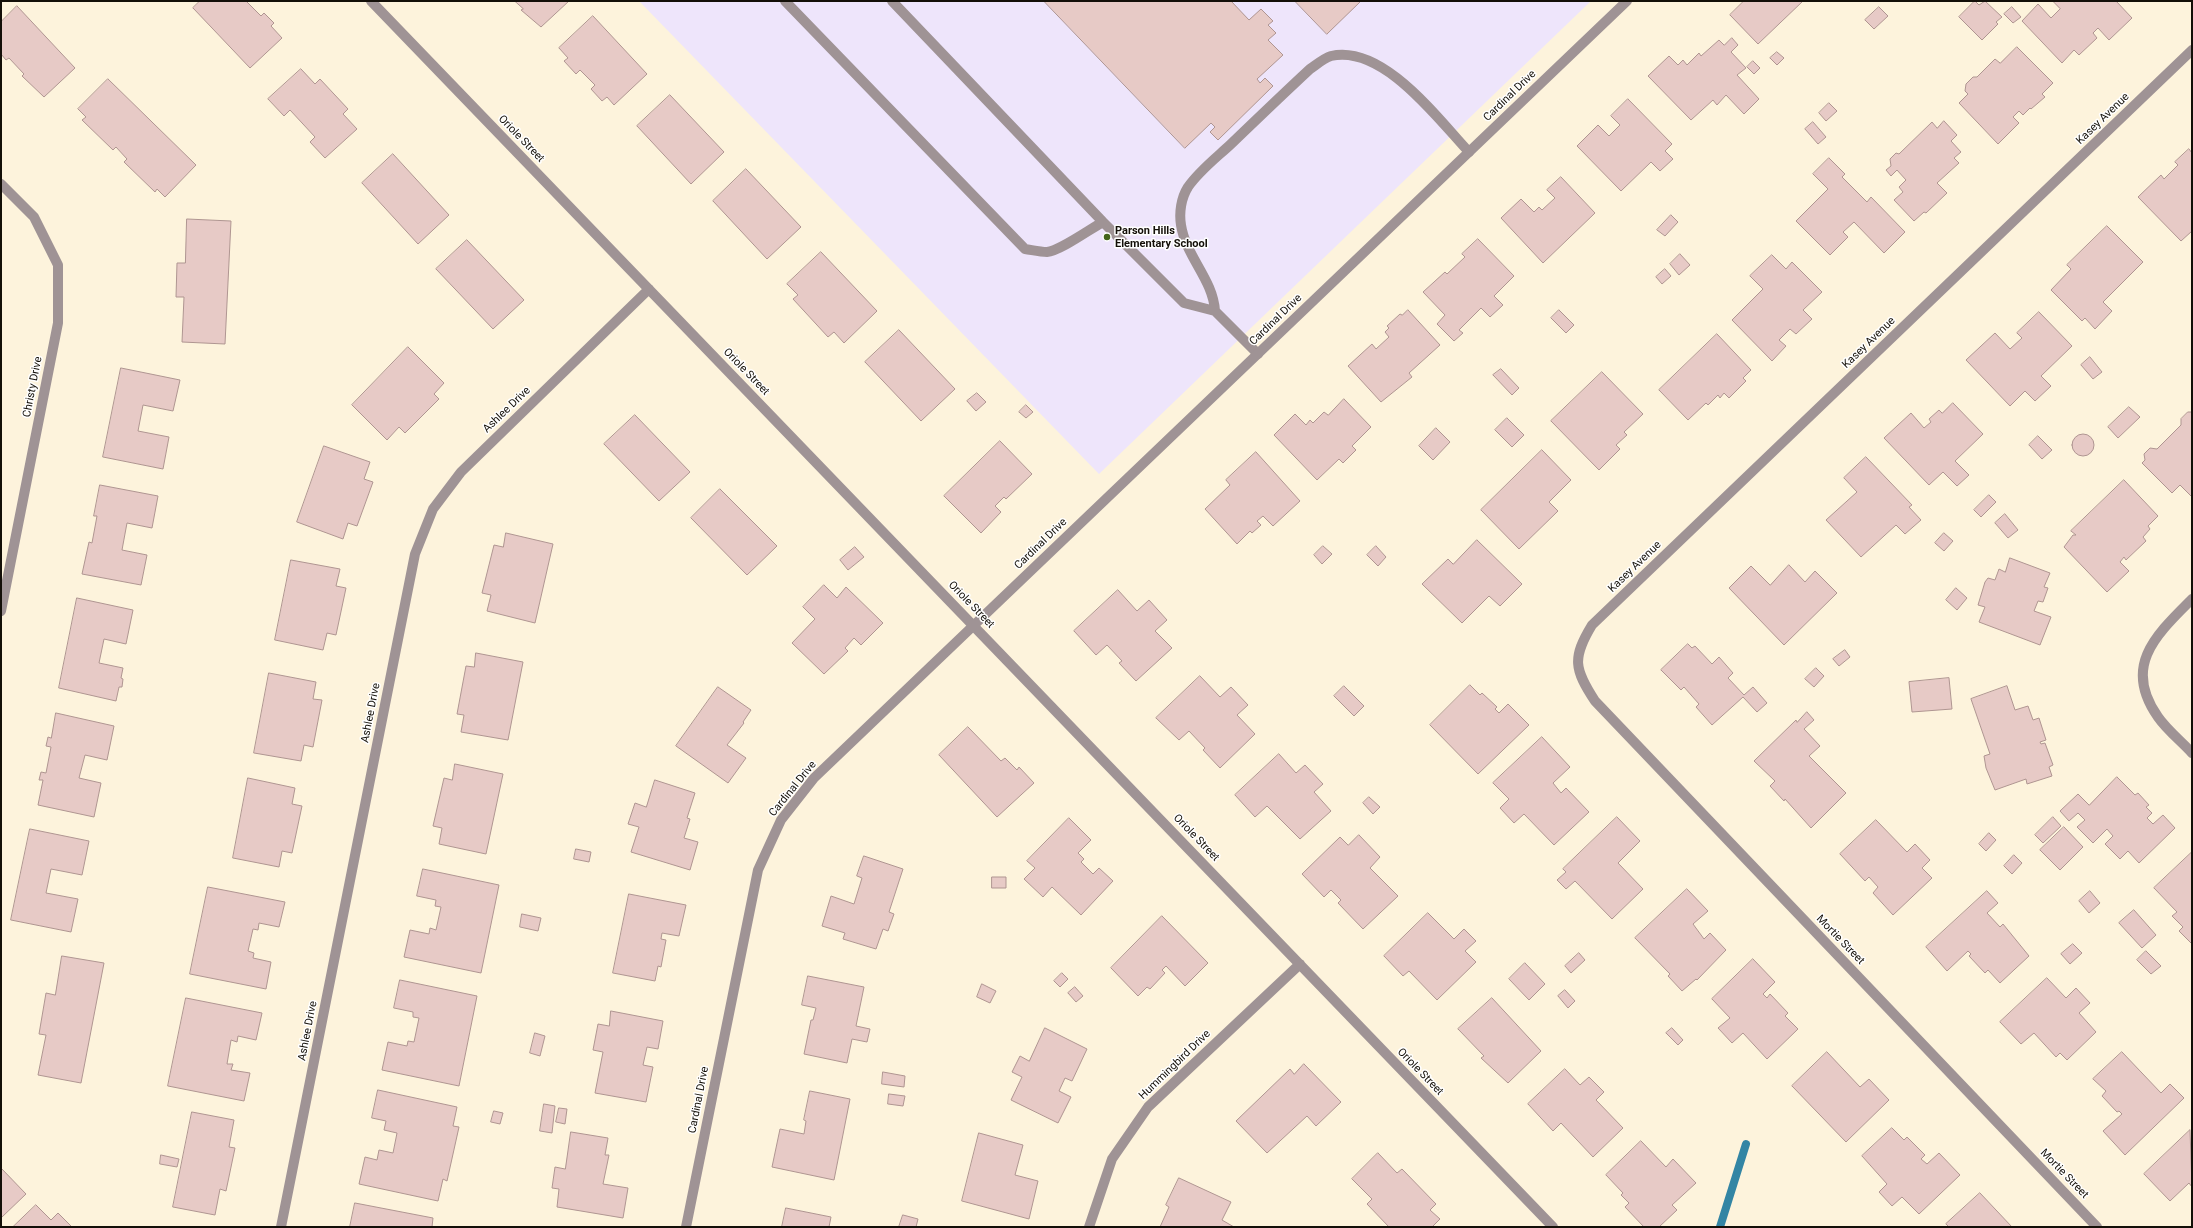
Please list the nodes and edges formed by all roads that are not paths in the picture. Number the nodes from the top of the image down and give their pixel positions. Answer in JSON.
{"nodes":[{"id":1,"x":370,"y":1,"type":"edge"},
{"id":2,"x":785,"y":1,"type":"edge"},
{"id":3,"x":892,"y":1,"type":"edge"},
{"id":4,"x":1627,"y":1,"type":"edge"},
{"id":5,"x":2192,"y":50,"type":"edge"},
{"id":6,"x":1469,"y":152,"type":"junction"},
{"id":7,"x":1,"y":184,"type":"edge"},
{"id":8,"x":1103,"y":222,"type":"junction"},
{"id":9,"x":649,"y":289,"type":"junction"},
{"id":10,"x":1215,"y":311,"type":"junction"},
{"id":11,"x":1258,"y":354,"type":"junction"},
{"id":12,"x":2192,"y":599,"type":"edge"},
{"id":13,"x":1,"y":611,"type":"edge"},
{"id":14,"x":974,"y":625,"type":"junction"},
{"id":15,"x":1577,"y":662,"type":"joint"},
{"id":16,"x":2192,"y":752,"type":"edge"},
{"id":17,"x":1300,"y":964,"type":"junction"},
{"id":18,"x":281,"y":1227,"type":"edge"},
{"id":19,"x":686,"y":1227,"type":"edge"},
{"id":20,"x":1089,"y":1227,"type":"edge"},
{"id":21,"x":1553,"y":1227,"type":"edge"},
{"id":22,"x":2097,"y":1227,"type":"edge"}],
"edges":[{"from":1,"to":9,"type":"street","name":"Oriole Street"},
{"from":2,"to":8,"type":"street"},
{"from":3,"to":8,"type":"street"},
{"from":4,"to":6,"type":"street","name":"Cardinal Drive"},
{"from":5,"to":15,"type":"street","name":"Kasey Avenue"},
{"from":6,"to":10,"type":"street"},
{"from":6,"to":11,"type":"street","name":"Cardinal Drive"},
{"from":7,"to":13,"type":"street","name":"Christy Drive"},
{"from":8,"to":10,"type":"street"},
{"from":9,"to":14,"type":"street","name":"Oriole Street"},
{"from":9,"to":18,"type":"street","name":"Ashlee Drive"},
{"from":10,"to":11,"type":"street"},
{"from":11,"to":14,"type":"street","name":"Cardinal Drive"},
{"from":12,"to":16,"type":"street"},
{"from":14,"to":17,"type":"street","name":"Oriole Street"},
{"from":14,"to":19,"type":"street","name":"Cardinal Drive"},
{"from":15,"to":22,"type":"street","name":"Mortie Street"},
{"from":17,"to":20,"type":"street","name":"Hummingbird Drive"},
{"from":17,"to":21,"type":"street","name":"Oriole Street"}]}
